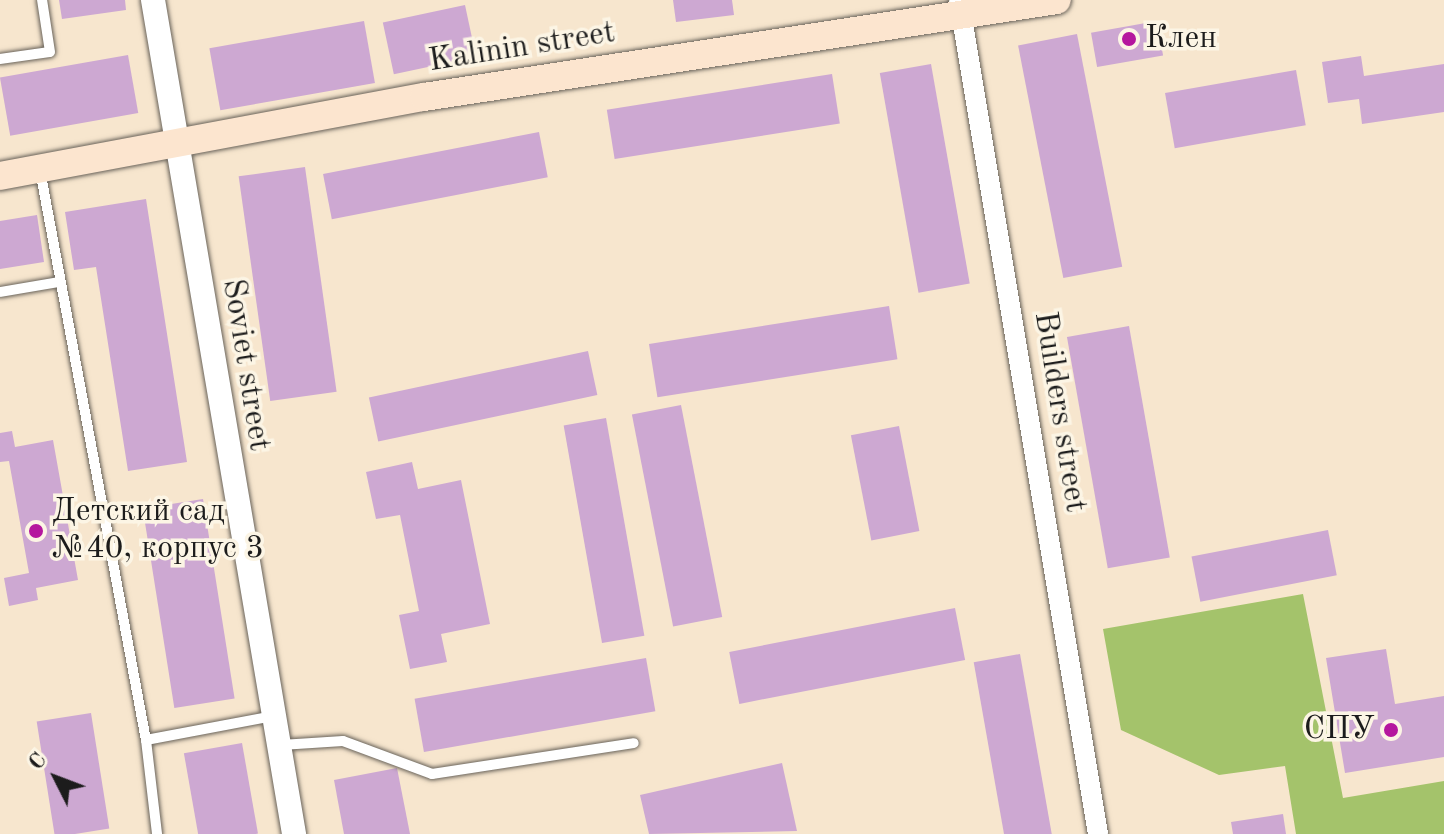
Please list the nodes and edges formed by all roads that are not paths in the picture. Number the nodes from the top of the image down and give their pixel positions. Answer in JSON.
{"nodes":[{"id":1,"x":42,"y":0,"type":"edge"},
{"id":2,"x":153,"y":0,"type":"edge"},
{"id":3,"x":1057,"y":0,"type":"edge"},
{"id":4,"x":960,"y":8,"type":"edge"},
{"id":5,"x":0,"y":59,"type":"edge"},
{"id":6,"x":181,"y":140,"type":"junction"},
{"id":7,"x":39,"y":168,"type":"junction"},
{"id":8,"x":0,"y":176,"type":"edge"},
{"id":9,"x":59,"y":282,"type":"junction"},
{"id":10,"x":0,"y":292,"type":"edge"},
{"id":11,"x":273,"y":716,"type":"junction"},
{"id":12,"x":146,"y":740,"type":"junction"},
{"id":13,"x":634,"y":743,"type":"dead end"},
{"id":14,"x":279,"y":745,"type":"junction"},
{"id":15,"x":157,"y":834,"type":"edge"},
{"id":16,"x":294,"y":834,"type":"edge"},
{"id":17,"x":1098,"y":834,"type":"edge"}],
"edges":[{"from":1,"to":5,"type":"lane"},
{"from":2,"to":6,"type":"street","name":"Soviet street"},
{"from":3,"to":4,"type":"main road","name":"Kalinin street"},
{"from":4,"to":6,"type":"main road","name":"Kalinin street"},
{"from":4,"to":17,"type":"street","name":"Builders street"},
{"from":6,"to":7,"type":"main road","name":"Kalinin street"},
{"from":6,"to":11,"type":"street","name":"Soviet street"},
{"from":7,"to":8,"type":"main road","name":"Kalinin street"},
{"from":7,"to":9,"type":"lane"},
{"from":9,"to":10,"type":"lane"},
{"from":9,"to":12,"type":"lane"},
{"from":11,"to":12,"type":"lane"},
{"from":11,"to":14,"type":"street","name":"Soviet street"},
{"from":12,"to":15,"type":"lane"},
{"from":13,"to":14,"type":"lane"},
{"from":14,"to":16,"type":"street","name":"Soviet street"}]}
